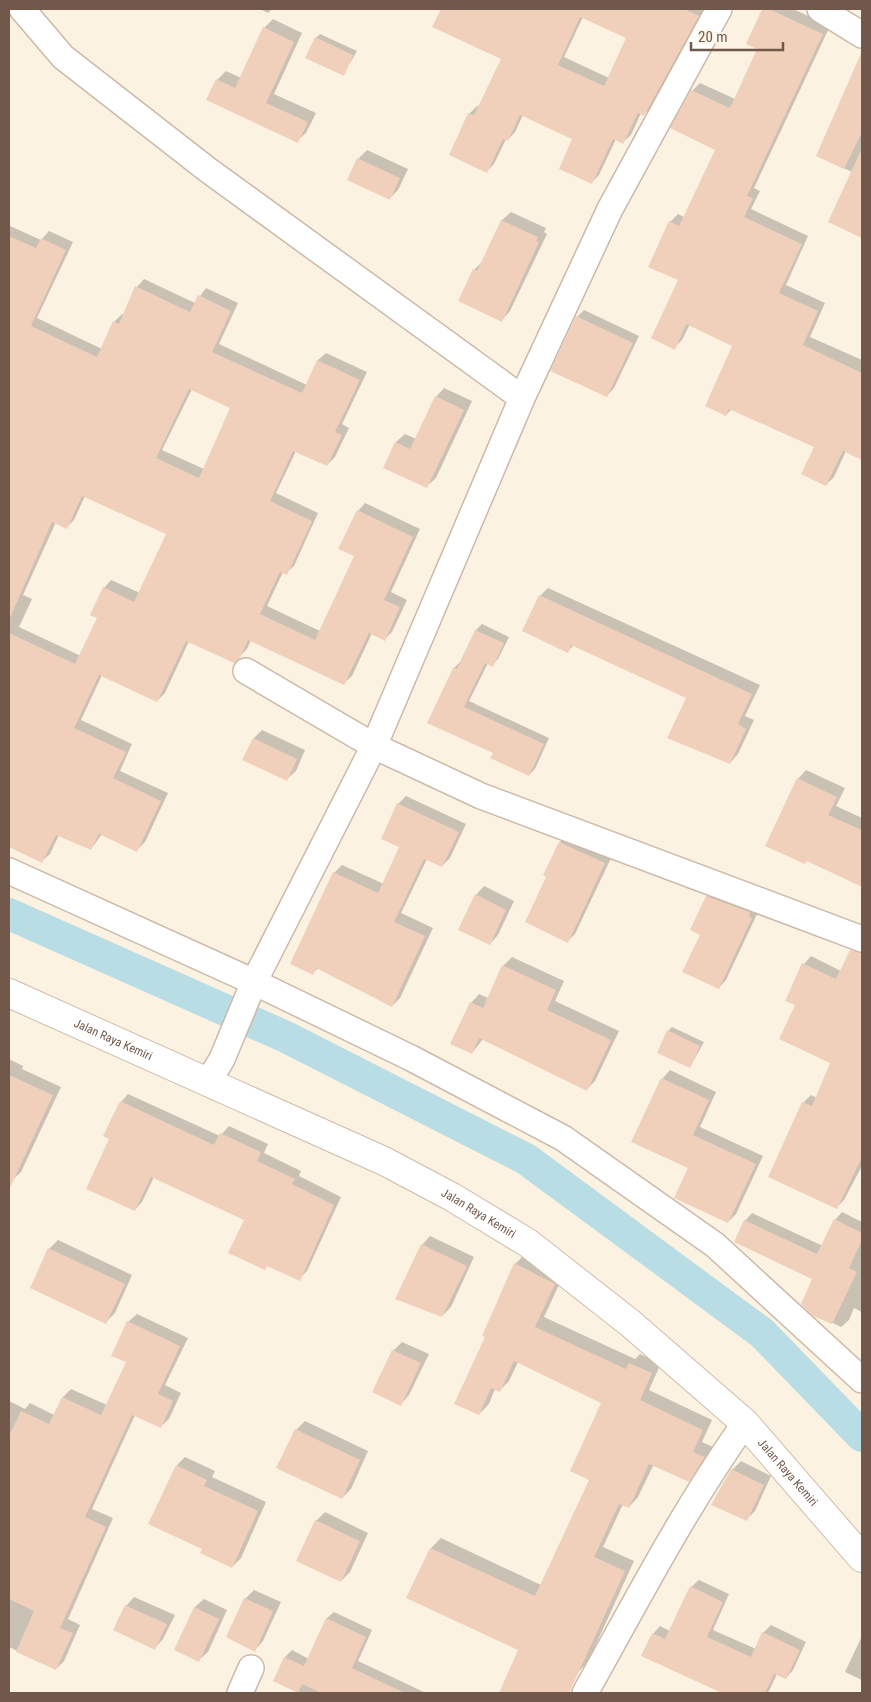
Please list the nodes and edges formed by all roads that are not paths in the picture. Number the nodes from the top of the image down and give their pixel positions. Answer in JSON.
{"nodes":[{"id":1,"x":22,"y":9,"type":"edge"},
{"id":2,"x":719,"y":9,"type":"edge"},
{"id":3,"x":820,"y":9,"type":"edge"},
{"id":4,"x":862,"y":35,"type":"edge"},
{"id":5,"x":522,"y":398,"type":"junction"},
{"id":6,"x":246,"y":671,"type":"dead end"},
{"id":7,"x":374,"y":746,"type":"junction"},
{"id":8,"x":9,"y":871,"type":"edge"},
{"id":9,"x":862,"y":939,"type":"edge"},
{"id":10,"x":252,"y":989,"type":"junction"},
{"id":11,"x":9,"y":993,"type":"edge"},
{"id":12,"x":208,"y":1082,"type":"junction"},
{"id":13,"x":862,"y":1380,"type":"edge"},
{"id":14,"x":744,"y":1423,"type":"junction"},
{"id":15,"x":862,"y":1558,"type":"edge"},
{"id":16,"x":251,"y":1668,"type":"dead end"},
{"id":17,"x":240,"y":1693,"type":"edge"},
{"id":18,"x":585,"y":1693,"type":"edge"}],
"edges":[{"from":1,"to":5,"type":"street"},
{"from":2,"to":5,"type":"street"},
{"from":3,"to":4,"type":"street"},
{"from":5,"to":7,"type":"street"},
{"from":6,"to":7,"type":"street"},
{"from":7,"to":9,"type":"street"},
{"from":7,"to":10,"type":"street"},
{"from":8,"to":10,"type":"street"},
{"from":10,"to":12,"type":"street"},
{"from":10,"to":13,"type":"street"},
{"from":11,"to":12,"type":"main road","name":"Jalan Raya Kemiri"},
{"from":12,"to":14,"type":"main road","name":"Jalan Raya Kemiri"},
{"from":14,"to":15,"type":"main road","name":"Jalan Raya Kemiri"},
{"from":14,"to":18,"type":"street"},
{"from":16,"to":17,"type":"street"}]}
